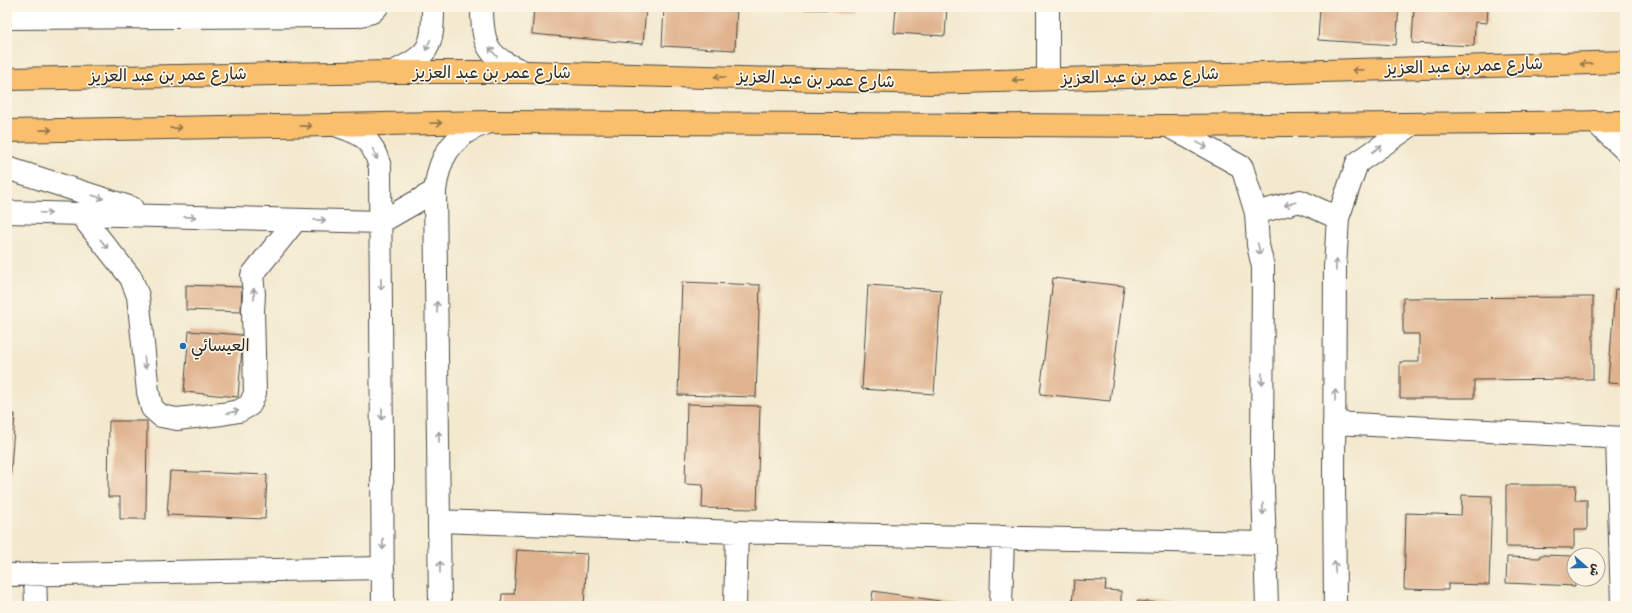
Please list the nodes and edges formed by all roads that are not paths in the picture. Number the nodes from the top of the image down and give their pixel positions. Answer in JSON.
{"nodes":[{"id":1,"x":378,"y":7,"type":"edge"},
{"id":2,"x":433,"y":7,"type":"edge"},
{"id":3,"x":482,"y":7,"type":"edge"},
{"id":4,"x":1048,"y":7,"type":"edge"},
{"id":5,"x":7,"y":18,"type":"edge"},
{"id":6,"x":1621,"y":61,"type":"edge"},
{"id":7,"x":393,"y":72,"type":"junction"},
{"id":8,"x":525,"y":72,"type":"junction"},
{"id":9,"x":7,"y":79,"type":"edge"},
{"id":10,"x":1048,"y":79,"type":"junction"},
{"id":11,"x":490,"y":122,"type":"junction"},
{"id":12,"x":1595,"y":122,"type":"junction"},
{"id":13,"x":1625,"y":122,"type":"edge"},
{"id":14,"x":1413,"y":124,"type":"junction"},
{"id":15,"x":335,"y":125,"type":"junction"},
{"id":16,"x":1168,"y":126,"type":"junction"},
{"id":17,"x":7,"y":131,"type":"edge"},
{"id":18,"x":1625,"y":150,"type":"edge"},
{"id":19,"x":7,"y":168,"type":"edge"},
{"id":20,"x":435,"y":191,"type":"junction"},
{"id":21,"x":7,"y":212,"type":"edge"},
{"id":22,"x":80,"y":214,"type":"junction"},
{"id":23,"x":1256,"y":214,"type":"junction"},
{"id":24,"x":157,"y":216,"type":"junction"},
{"id":25,"x":1338,"y":218,"type":"junction"},
{"id":26,"x":296,"y":220,"type":"junction"},
{"id":27,"x":381,"y":222,"type":"junction"},
{"id":28,"x":1334,"y":423,"type":"junction"},
{"id":29,"x":1621,"y":438,"type":"edge"},
{"id":30,"x":440,"y":521,"type":"junction"},
{"id":31,"x":737,"y":532,"type":"junction"},
{"id":32,"x":1003,"y":538,"type":"junction"},
{"id":33,"x":1264,"y":543,"type":"junction"},
{"id":34,"x":383,"y":568,"type":"junction"},
{"id":35,"x":35,"y":574,"type":"junction"},
{"id":36,"x":7,"y":575,"type":"edge"},
{"id":37,"x":36,"y":606,"type":"edge"},
{"id":38,"x":383,"y":606,"type":"edge"},
{"id":39,"x":440,"y":606,"type":"edge"},
{"id":40,"x":735,"y":606,"type":"edge"},
{"id":41,"x":1002,"y":606,"type":"edge"},
{"id":42,"x":1268,"y":606,"type":"edge"},
{"id":43,"x":1335,"y":606,"type":"edge"},
{"id":44,"x":1622,"y":606,"type":"edge"}],
"edges":[{"from":1,"to":5,"type":"street"},
{"from":2,"to":7,"type":"street","one_way":true},
{"from":8,"to":3,"type":"street","one_way":true},
{"from":4,"to":10,"type":"street"},
{"from":6,"to":10,"type":"main road","name":"شارع عمر بن عبد العزيز","one_way":true},
{"from":7,"to":8,"type":"main road","name":"شارع عمر بن عبد العزيز"},
{"from":7,"to":9,"type":"main road","name":"شارع عمر بن عبد العزيز"},
{"from":10,"to":8,"type":"main road","name":"شارع عمر بن عبد العزيز","one_way":true},
{"from":15,"to":11,"type":"main road","one_way":true},
{"from":11,"to":16,"type":"main road"},
{"from":11,"to":20,"type":"street"},
{"from":12,"to":13,"type":"main road"},
{"from":12,"to":14,"type":"main road"},
{"from":12,"to":18,"type":"street"},
{"from":14,"to":16,"type":"main road"},
{"from":25,"to":14,"type":"street","one_way":true},
{"from":17,"to":15,"type":"main road","one_way":true},
{"from":15,"to":27,"type":"street","one_way":true},
{"from":16,"to":23,"type":"street","one_way":true},
{"from":19,"to":24,"type":"street","one_way":true},
{"from":20,"to":27,"type":"street"},
{"from":30,"to":20,"type":"street","one_way":true},
{"from":21,"to":22,"type":"street","one_way":true},
{"from":22,"to":24,"type":"street"},
{"from":22,"to":26,"type":"street","one_way":true},
{"from":25,"to":23,"type":"street","one_way":true},
{"from":23,"to":33,"type":"street","one_way":true},
{"from":24,"to":26,"type":"street","one_way":true},
{"from":28,"to":25,"type":"street","one_way":true},
{"from":26,"to":27,"type":"street","one_way":true},
{"from":27,"to":34,"type":"street","one_way":true},
{"from":28,"to":29,"type":"street"},
{"from":43,"to":28,"type":"street","one_way":true},
{"from":29,"to":44,"type":"street"},
{"from":30,"to":31,"type":"street"},
{"from":39,"to":30,"type":"street","one_way":true},
{"from":31,"to":32,"type":"street"},
{"from":31,"to":40,"type":"street"},
{"from":32,"to":33,"type":"street"},
{"from":32,"to":41,"type":"street"},
{"from":33,"to":42,"type":"street"},
{"from":34,"to":35,"type":"street"},
{"from":34,"to":38,"type":"street"},
{"from":35,"to":36,"type":"street"},
{"from":35,"to":37,"type":"street"}]}
